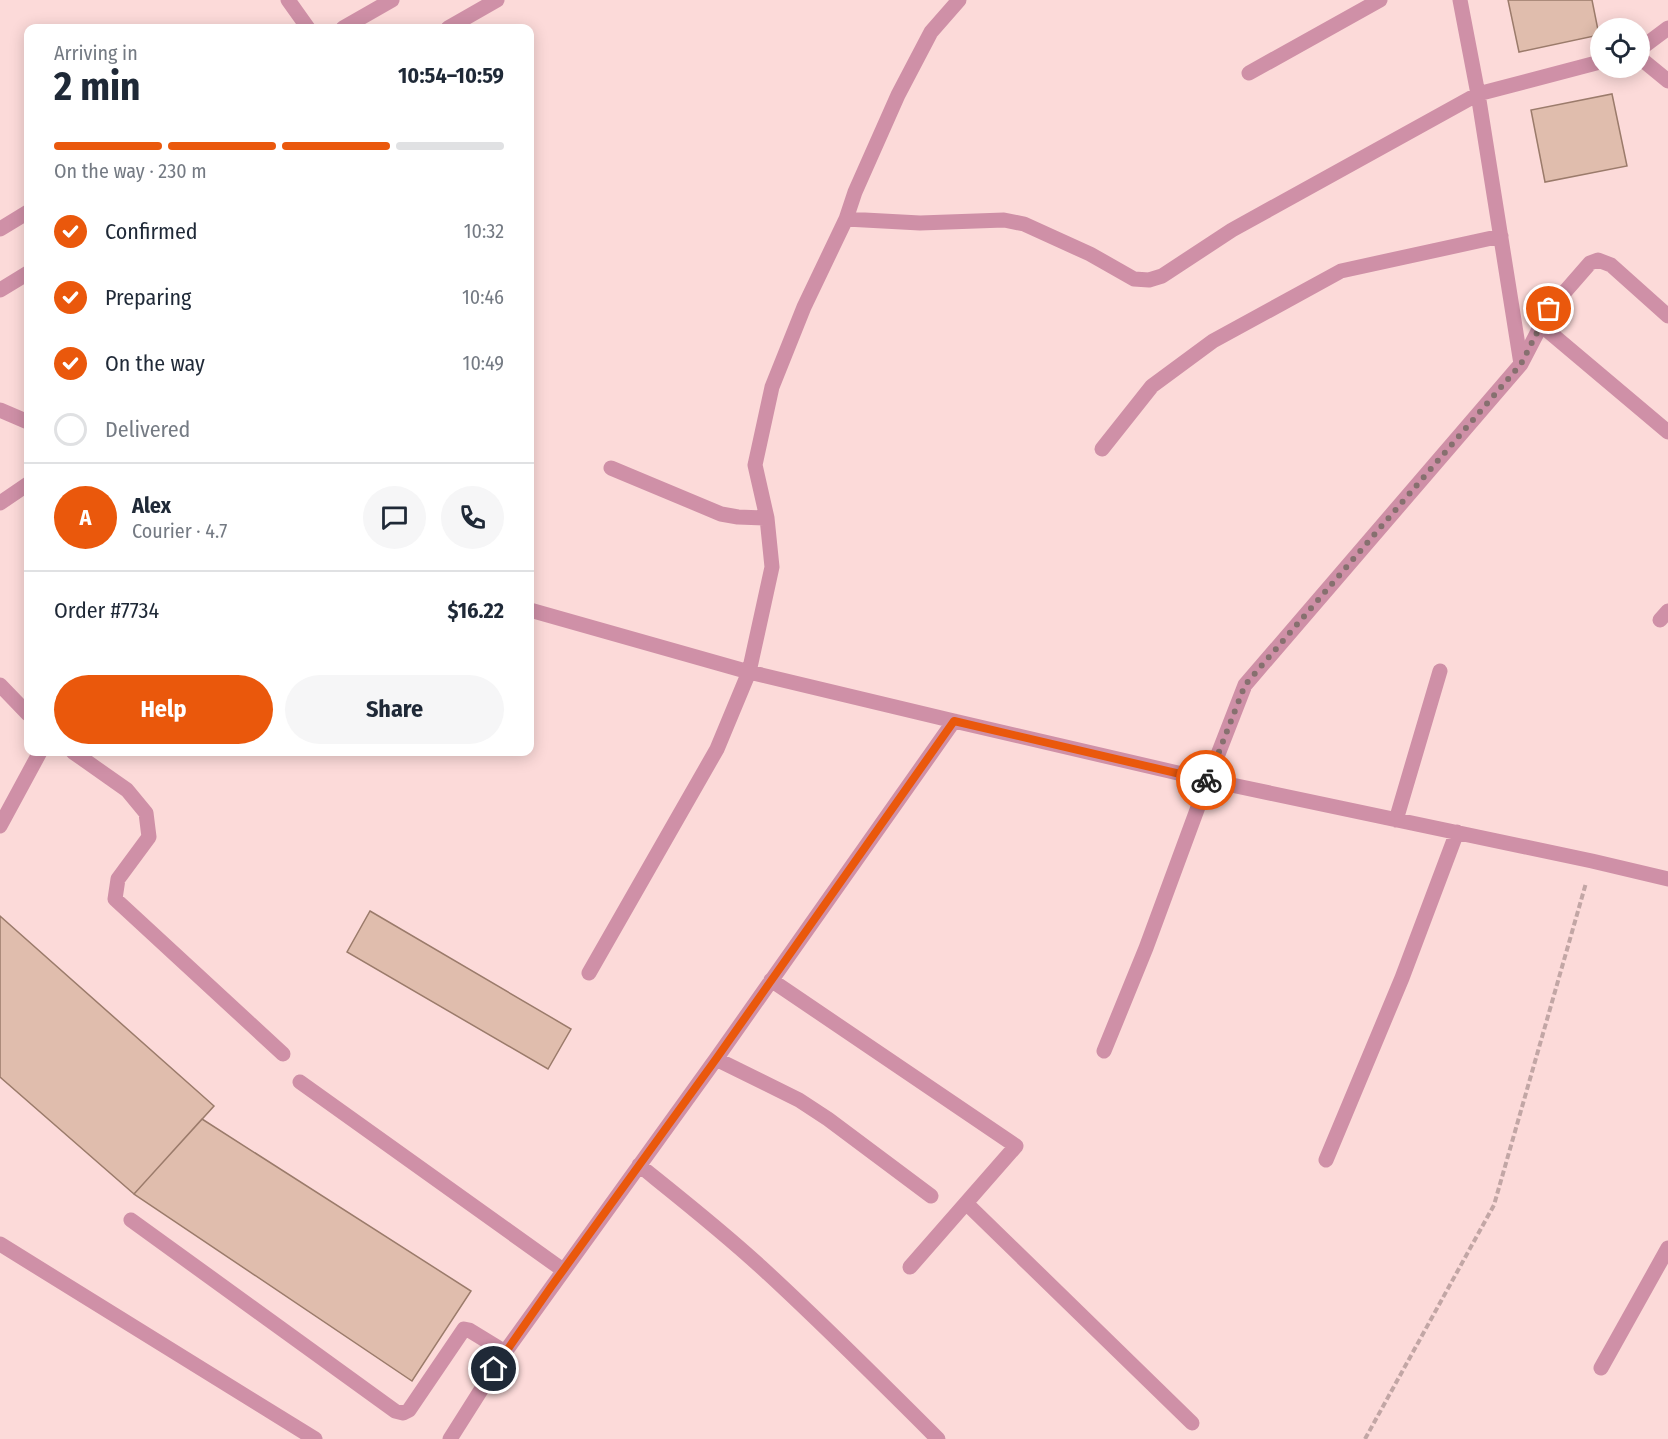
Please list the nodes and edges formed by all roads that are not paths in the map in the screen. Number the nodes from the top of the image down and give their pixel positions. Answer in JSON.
{"nodes":[{"id":1,"x":288,"y":0,"type":"edge"},
{"id":2,"x":392,"y":0,"type":"edge"},
{"id":3,"x":497,"y":0,"type":"edge"},
{"id":4,"x":959,"y":0,"type":"edge"},
{"id":5,"x":1380,"y":0,"type":"edge"},
{"id":6,"x":1460,"y":0,"type":"edge"},
{"id":7,"x":305,"y":24,"type":"edge"},
{"id":8,"x":350,"y":24,"type":"edge"},
{"id":9,"x":455,"y":24,"type":"edge"},
{"id":10,"x":1668,"y":28,"type":"edge"},
{"id":11,"x":1650,"y":42,"type":"edge"},
{"id":12,"x":1590,"y":65,"type":"edge"},
{"id":13,"x":1650,"y":66,"type":"edge"},
{"id":14,"x":1250,"y":74,"type":"dead end"},
{"id":15,"x":1668,"y":81,"type":"edge"},
{"id":16,"x":1478,"y":94,"type":"junction"},
{"id":17,"x":24,"y":214,"type":"edge"},
{"id":18,"x":846,"y":219,"type":"junction"},
{"id":19,"x":0,"y":229,"type":"edge"},
{"id":20,"x":1501,"y":236,"type":"junction"},
{"id":21,"x":24,"y":275,"type":"edge"},
{"id":22,"x":0,"y":290,"type":"edge"},
{"id":23,"x":1668,"y":316,"type":"edge"},
{"id":24,"x":1541,"y":325,"type":"junction"},
{"id":25,"x":1521,"y":364,"type":"junction"},
{"id":26,"x":0,"y":410,"type":"edge"},
{"id":27,"x":24,"y":420,"type":"edge"},
{"id":28,"x":1668,"y":432,"type":"edge"},
{"id":29,"x":1102,"y":449,"type":"dead end"},
{"id":30,"x":611,"y":468,"type":"dead end"},
{"id":31,"x":24,"y":487,"type":"edge"},
{"id":32,"x":0,"y":503,"type":"edge"},
{"id":33,"x":767,"y":518,"type":"junction"},
{"id":34,"x":534,"y":611,"type":"edge"},
{"id":35,"x":1440,"y":671,"type":"dead end"},
{"id":36,"x":749,"y":672,"type":"junction"},
{"id":37,"x":0,"y":685,"type":"edge"},
{"id":38,"x":24,"y":710,"type":"edge"},
{"id":39,"x":954,"y":721,"type":"junction"},
{"id":40,"x":38,"y":756,"type":"edge"},
{"id":41,"x":79,"y":756,"type":"edge"},
{"id":42,"x":1208,"y":780,"type":"junction"},
{"id":43,"x":1396,"y":820,"type":"junction"},
{"id":44,"x":0,"y":826,"type":"edge"},
{"id":45,"x":1457,"y":832,"type":"junction"},
{"id":46,"x":1668,"y":879,"type":"edge"},
{"id":47,"x":589,"y":973,"type":"dead end"},
{"id":48,"x":771,"y":980,"type":"junction"},
{"id":49,"x":1104,"y":1051,"type":"dead end"},
{"id":50,"x":283,"y":1054,"type":"dead end"},
{"id":51,"x":716,"y":1059,"type":"junction"},
{"id":52,"x":300,"y":1082,"type":"dead end"},
{"id":53,"x":1326,"y":1160,"type":"dead end"},
{"id":54,"x":639,"y":1165,"type":"junction"},
{"id":55,"x":931,"y":1196,"type":"dead end"},
{"id":56,"x":966,"y":1203,"type":"junction"},
{"id":57,"x":131,"y":1220,"type":"dead end"},
{"id":58,"x":0,"y":1244,"type":"edge"},
{"id":59,"x":1668,"y":1248,"type":"edge"},
{"id":60,"x":910,"y":1267,"type":"dead end"},
{"id":61,"x":563,"y":1270,"type":"junction"},
{"id":62,"x":505,"y":1352,"type":"junction"},
{"id":63,"x":1601,"y":1368,"type":"dead end"},
{"id":64,"x":1192,"y":1423,"type":"dead end"},
{"id":65,"x":315,"y":1439,"type":"edge"},
{"id":66,"x":450,"y":1439,"type":"edge"},
{"id":67,"x":939,"y":1439,"type":"edge"}],
"edges":[{"from":1,"to":7,"type":"street"},
{"from":2,"to":8,"type":"street"},
{"from":3,"to":9,"type":"street"},
{"from":4,"to":18,"type":"street"},
{"from":5,"to":14,"type":"street"},
{"from":6,"to":16,"type":"street"},
{"from":10,"to":11,"type":"street"},
{"from":12,"to":16,"type":"street"},
{"from":13,"to":15,"type":"street"},
{"from":16,"to":18,"type":"street"},
{"from":16,"to":20,"type":"street"},
{"from":17,"to":19,"type":"street"},
{"from":18,"to":33,"type":"street"},
{"from":20,"to":25,"type":"street"},
{"from":20,"to":29,"type":"street"},
{"from":21,"to":22,"type":"street"},
{"from":23,"to":24,"type":"street"},
{"from":24,"to":25,"type":"street"},
{"from":24,"to":28,"type":"street"},
{"from":25,"to":42,"type":"street"},
{"from":26,"to":27,"type":"street"},
{"from":30,"to":33,"type":"street"},
{"from":31,"to":32,"type":"street"},
{"from":33,"to":36,"type":"street"},
{"from":34,"to":36,"type":"street"},
{"from":35,"to":43,"type":"street"},
{"from":36,"to":39,"type":"street"},
{"from":36,"to":47,"type":"street"},
{"from":37,"to":38,"type":"street"},
{"from":39,"to":42,"type":"street"},
{"from":39,"to":48,"type":"street"},
{"from":40,"to":44,"type":"street"},
{"from":41,"to":50,"type":"street"},
{"from":42,"to":43,"type":"street"},
{"from":42,"to":49,"type":"street"},
{"from":43,"to":45,"type":"street"},
{"from":45,"to":46,"type":"street"},
{"from":45,"to":53,"type":"street"},
{"from":48,"to":51,"type":"street"},
{"from":48,"to":56,"type":"street"},
{"from":51,"to":54,"type":"street"},
{"from":51,"to":55,"type":"street"},
{"from":52,"to":61,"type":"street"},
{"from":54,"to":61,"type":"street"},
{"from":54,"to":67,"type":"street"},
{"from":56,"to":60,"type":"street"},
{"from":56,"to":64,"type":"street"},
{"from":57,"to":62,"type":"street"},
{"from":58,"to":65,"type":"street"},
{"from":59,"to":63,"type":"street"},
{"from":61,"to":62,"type":"street"},
{"from":62,"to":66,"type":"street"}]}
